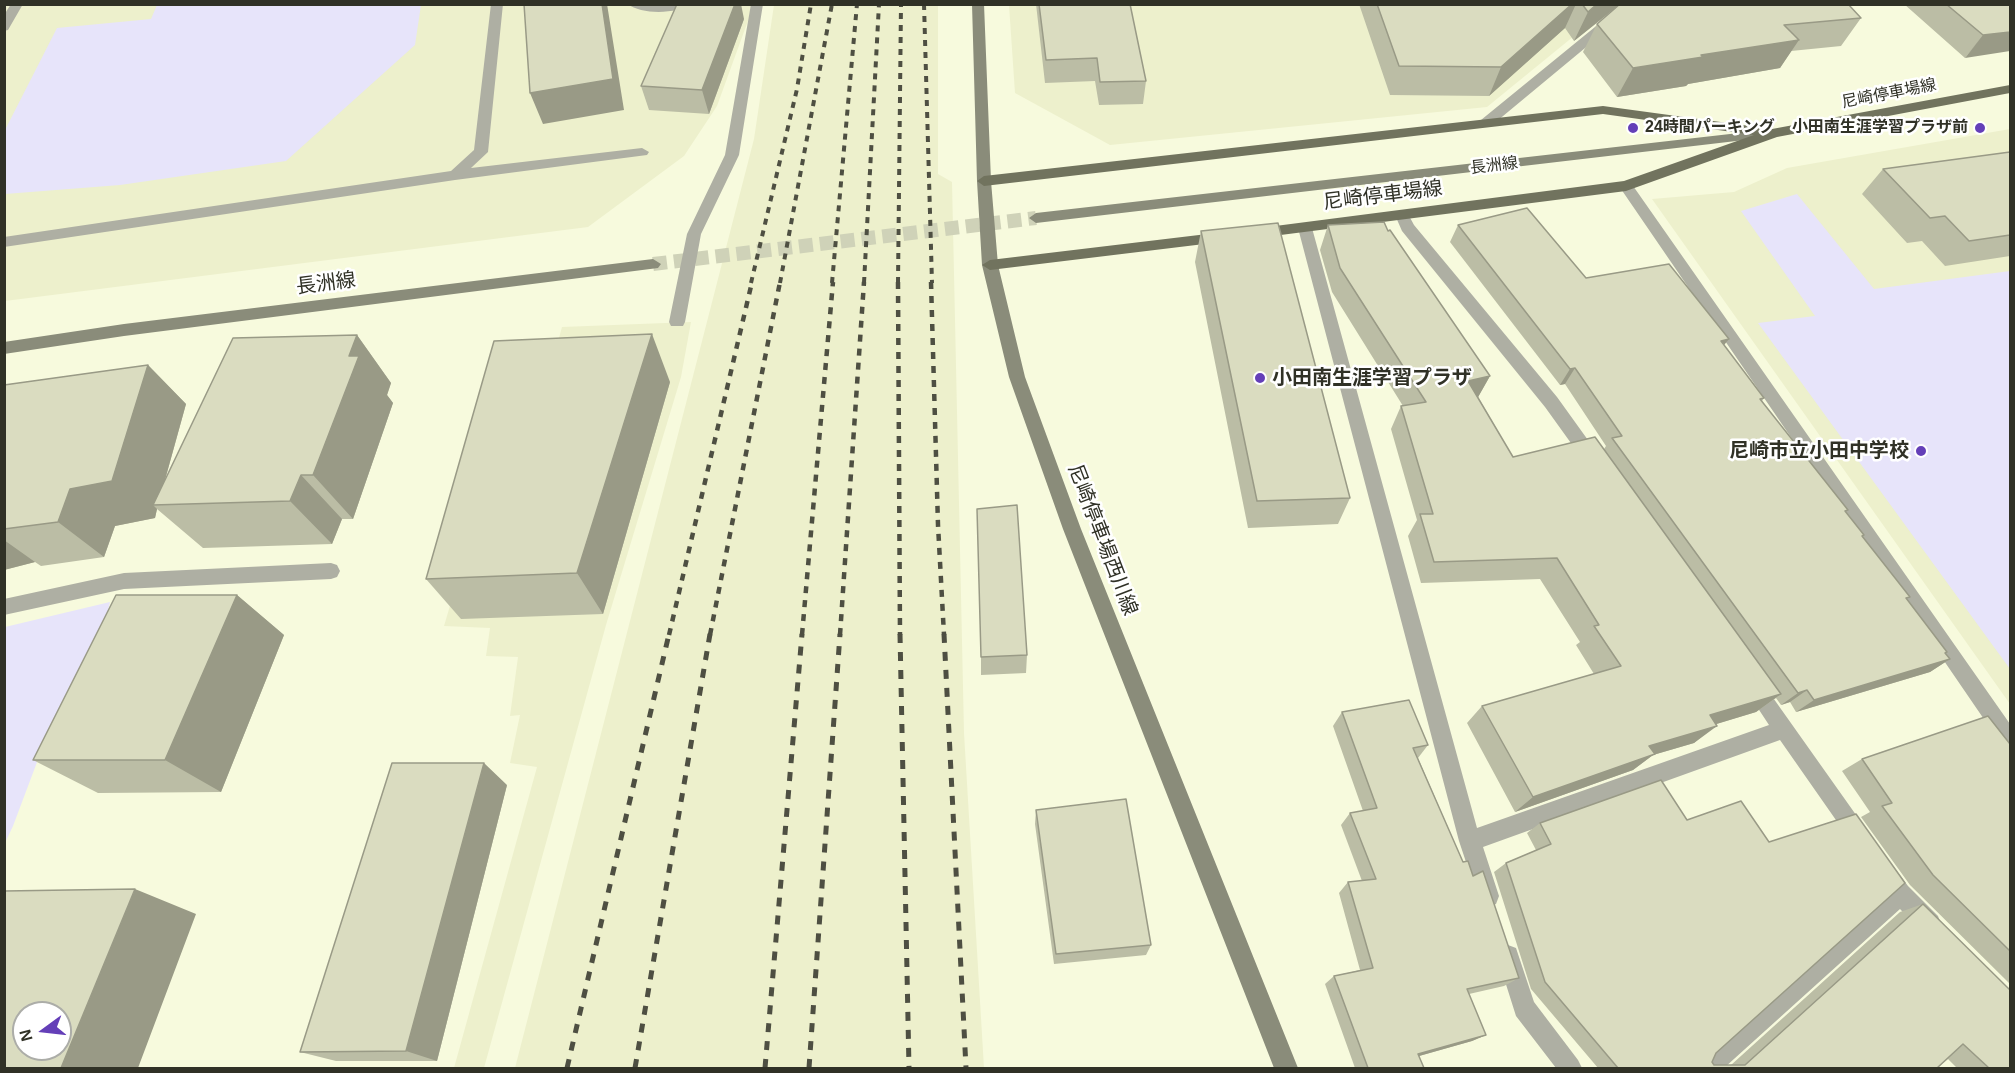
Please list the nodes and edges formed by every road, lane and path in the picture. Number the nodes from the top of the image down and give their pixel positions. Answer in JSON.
{"nodes":[{"id":1,"x":17,"y":4,"type":"edge"},
{"id":2,"x":634,"y":4,"type":"edge"},
{"id":3,"x":685,"y":4,"type":"edge"},
{"id":4,"x":757,"y":4,"type":"edge"},
{"id":5,"x":978,"y":4,"type":"edge"},
{"id":6,"x":497,"y":5,"type":"edge"},
{"id":7,"x":1623,"y":10,"type":"edge"},
{"id":8,"x":4,"y":27,"type":"edge"},
{"id":9,"x":2010,"y":89,"type":"edge"},
{"id":10,"x":1486,"y":123,"type":"junction"},
{"id":11,"x":1774,"y":134,"type":"junction"},
{"id":12,"x":642,"y":152,"type":"dead end"},
{"id":13,"x":454,"y":175,"type":"junction"},
{"id":14,"x":984,"y":181,"type":"junction"},
{"id":15,"x":1626,"y":186,"type":"junction"},
{"id":16,"x":1402,"y":215,"type":"junction"},
{"id":17,"x":1036,"y":218,"type":"tunnel mouth"},
{"id":18,"x":1305,"y":228,"type":"junction"},
{"id":19,"x":4,"y":242,"type":"edge"},
{"id":20,"x":653,"y":264,"type":"tunnel mouth"},
{"id":21,"x":990,"y":265,"type":"junction"},
{"id":22,"x":677,"y":322,"type":"dead end"},
{"id":23,"x":4,"y":348,"type":"edge"},
{"id":24,"x":1606,"y":479,"type":"edge"},
{"id":25,"x":332,"y":571,"type":"dead end"},
{"id":26,"x":4,"y":607,"type":"edge"},
{"id":27,"x":1743,"y":671,"type":"edge"},
{"id":28,"x":1784,"y":729,"type":"junction"},
{"id":29,"x":2010,"y":740,"type":"edge"},
{"id":30,"x":1470,"y":841,"type":"junction"},
{"id":31,"x":1900,"y":894,"type":"junction"},
{"id":32,"x":1496,"y":919,"type":"edge"},
{"id":33,"x":1942,"y":936,"type":"edge"},
{"id":34,"x":1503,"y":941,"type":"edge"},
{"id":35,"x":1286,"y":1068,"type":"edge"},
{"id":36,"x":1570,"y":1068,"type":"edge"},
{"id":37,"x":1707,"y":1068,"type":"edge"}],
"edges":[{"from":1,"to":8,"type":"street"},
{"from":2,"to":3,"type":"street"},
{"from":4,"to":22,"type":"street"},
{"from":5,"to":14,"type":"street","name":"尼崎停車場西川線"},
{"from":6,"to":13,"type":"street"},
{"from":7,"to":10,"type":"street"},
{"from":9,"to":11,"type":"main road","name":"尼崎停車場線"},
{"from":10,"to":11,"type":"main road","name":"尼崎停車場線"},
{"from":10,"to":14,"type":"main road","name":"尼崎停車場線"},
{"from":11,"to":15,"type":"main road","name":"尼崎停車場線"},
{"from":11,"to":17,"type":"street","name":"長洲線"},
{"from":12,"to":13,"type":"street"},
{"from":13,"to":19,"type":"street"},
{"from":14,"to":21,"type":"street","name":"尼崎停車場西川線"},
{"from":15,"to":16,"type":"main road","name":"尼崎停車場線"},
{"from":15,"to":29,"type":"street"},
{"from":16,"to":18,"type":"main road","name":"尼崎停車場線"},
{"from":16,"to":24,"type":"street"},
{"from":18,"to":21,"type":"main road","name":"尼崎停車場線"},
{"from":18,"to":30,"type":"street"},
{"from":20,"to":23,"type":"street","name":"長洲線"},
{"from":21,"to":35,"type":"street","name":"尼崎停車場西川線"},
{"from":25,"to":26,"type":"street"},
{"from":27,"to":28,"type":"street"},
{"from":28,"to":30,"type":"street"},
{"from":28,"to":31,"type":"street"},
{"from":30,"to":32,"type":"street"},
{"from":31,"to":33,"type":"street"},
{"from":31,"to":37,"type":"street"},
{"from":34,"to":36,"type":"street"}]}
